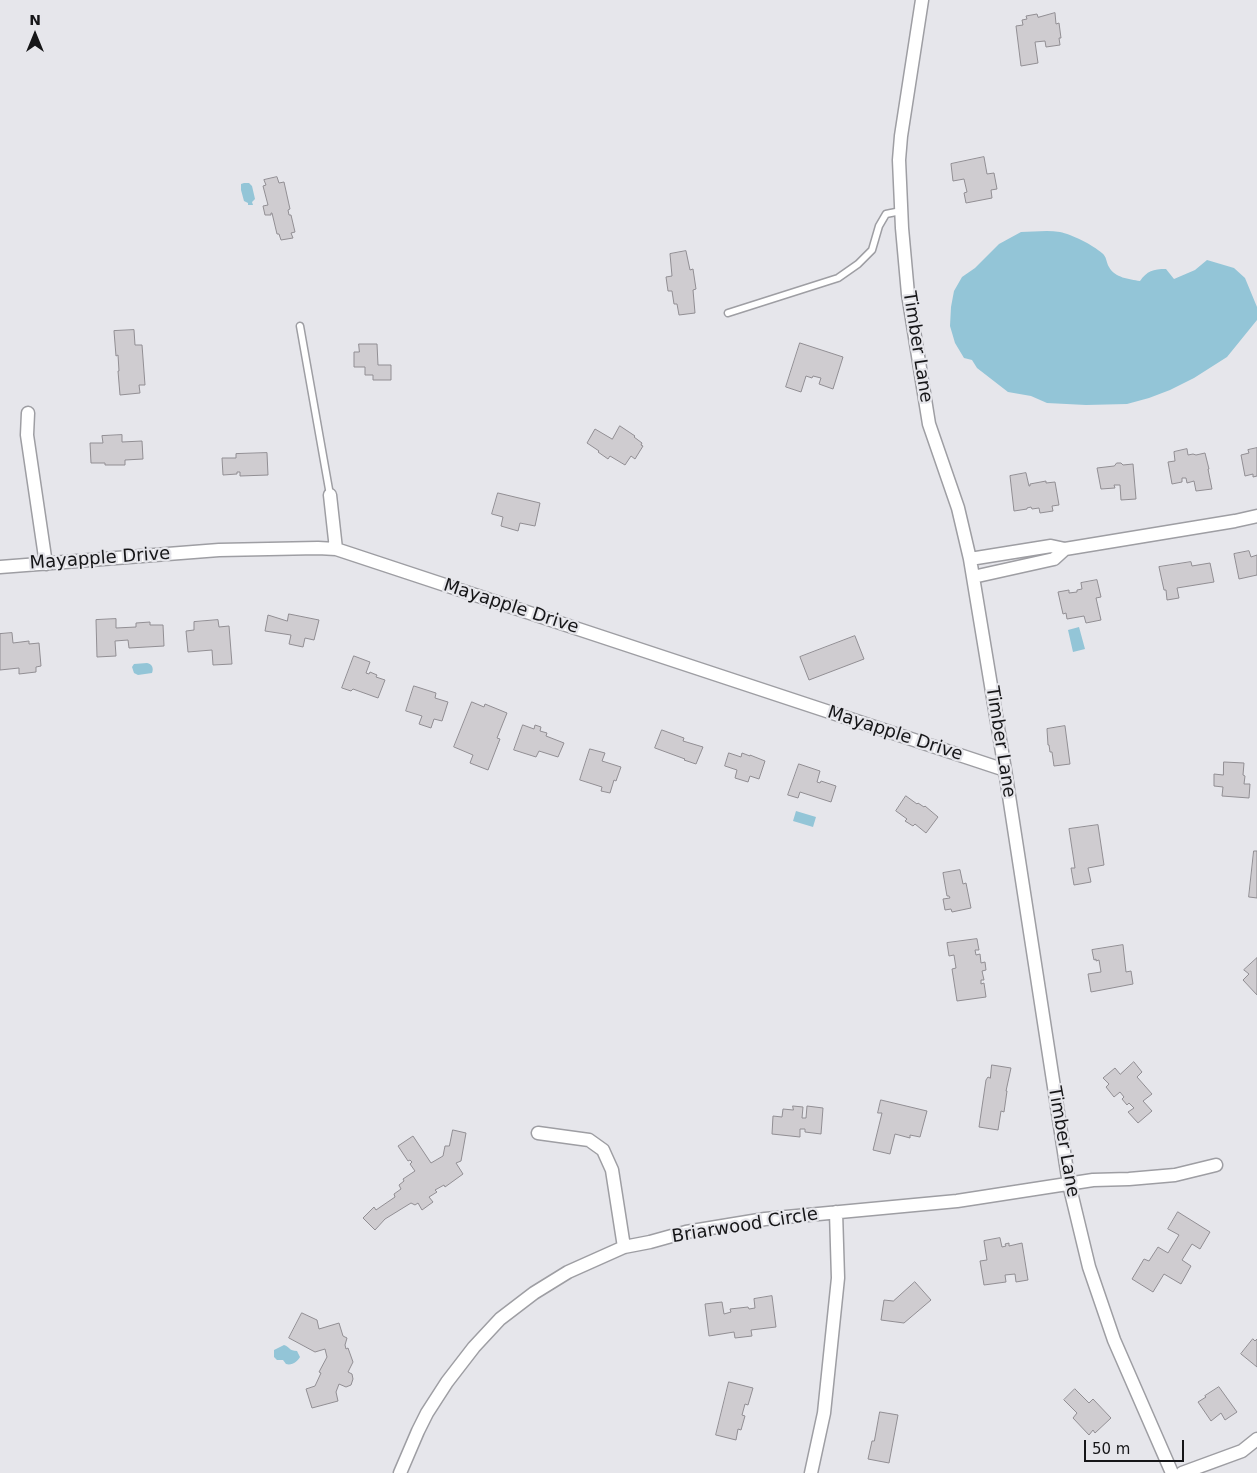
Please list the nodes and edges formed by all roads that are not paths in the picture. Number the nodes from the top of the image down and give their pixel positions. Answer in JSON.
{"nodes":[{"id":1,"x":922,"y":0,"type":"edge"},
{"id":2,"x":901,"y":211,"type":"junction"},
{"id":3,"x":728,"y":313,"type":"dead end"},
{"id":4,"x":300,"y":326,"type":"dead end"},
{"id":5,"x":28,"y":413,"type":"dead end"},
{"id":6,"x":330,"y":495,"type":"joint"},
{"id":7,"x":1257,"y":516,"type":"edge"},
{"id":8,"x":336,"y":549,"type":"junction"},
{"id":9,"x":1065,"y":549,"type":"junction"},
{"id":10,"x":970,"y":559,"type":"junction"},
{"id":11,"x":46,"y":564,"type":"junction"},
{"id":12,"x":0,"y":567,"type":"edge"},
{"id":13,"x":973,"y":577,"type":"junction"},
{"id":14,"x":1005,"y":770,"type":"junction"},
{"id":15,"x":538,"y":1132,"type":"dead end"},
{"id":16,"x":1216,"y":1165,"type":"dead end"},
{"id":17,"x":1069,"y":1184,"type":"junction"},
{"id":18,"x":836,"y":1212,"type":"junction"},
{"id":19,"x":624,"y":1247,"type":"junction"},
{"id":20,"x":1257,"y":1439,"type":"edge"},
{"id":21,"x":400,"y":1473,"type":"edge"},
{"id":22,"x":810,"y":1473,"type":"edge"},
{"id":23,"x":1172,"y":1473,"type":"edge"},
{"id":24,"x":1182,"y":1473,"type":"edge"}],
"edges":[{"from":1,"to":2,"type":"street","name":"Timber Lane"},
{"from":2,"to":3,"type":"lane"},
{"from":2,"to":10,"type":"street","name":"Timber Lane"},
{"from":4,"to":6,"type":"lane"},
{"from":5,"to":11,"type":"street"},
{"from":6,"to":8,"type":"street"},
{"from":7,"to":9,"type":"street"},
{"from":8,"to":11,"type":"street","name":"Mayapple Drive"},
{"from":8,"to":14,"type":"street","name":"Mayapple Drive"},
{"from":9,"to":10,"type":"street"},
{"from":9,"to":13,"type":"street"},
{"from":10,"to":13,"type":"street","name":"Timber Lane"},
{"from":11,"to":12,"type":"street","name":"Mayapple Drive"},
{"from":13,"to":14,"type":"street","name":"Timber Lane"},
{"from":14,"to":17,"type":"street","name":"Timber Lane"},
{"from":15,"to":19,"type":"street"},
{"from":16,"to":17,"type":"street","name":"Briarwood Circle"},
{"from":17,"to":18,"type":"street","name":"Briarwood Circle"},
{"from":17,"to":23,"type":"street","name":"Timber Lane"},
{"from":18,"to":19,"type":"street","name":"Briarwood Circle"},
{"from":18,"to":22,"type":"street","name":"Briarwood Circle"},
{"from":19,"to":21,"type":"street","name":"Briarwood Circle"},
{"from":20,"to":24,"type":"street"}]}
